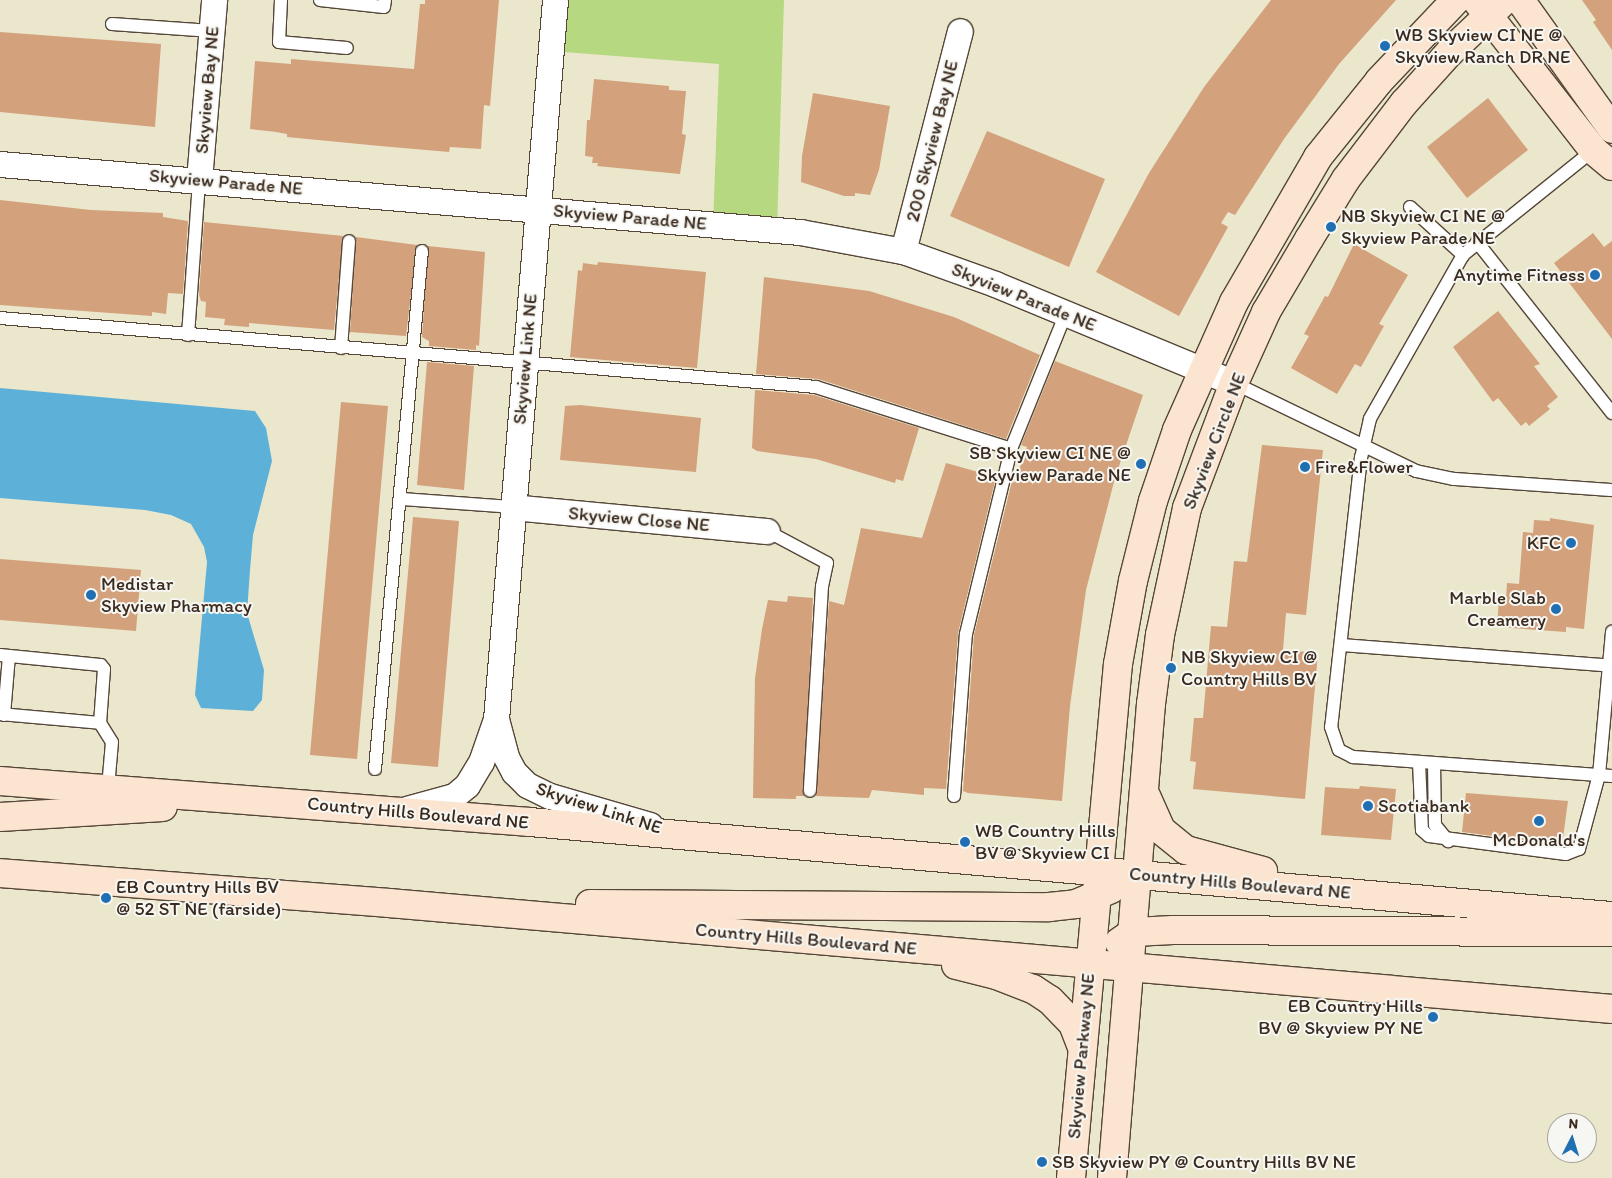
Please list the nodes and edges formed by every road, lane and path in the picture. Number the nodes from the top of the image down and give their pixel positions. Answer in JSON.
{"nodes":[{"id":1,"x":214,"y":0,"type":"edge"},
{"id":2,"x":281,"y":0,"type":"edge"},
{"id":3,"x":322,"y":0,"type":"edge"},
{"id":4,"x":385,"y":0,"type":"edge"},
{"id":5,"x":555,"y":0,"type":"edge"},
{"id":6,"x":1456,"y":0,"type":"edge"},
{"id":7,"x":1520,"y":0,"type":"edge"},
{"id":8,"x":1489,"y":5,"type":"edge"},
{"id":9,"x":112,"y":24,"type":"dead end"},
{"id":10,"x":212,"y":31,"type":"junction"},
{"id":11,"x":960,"y":31,"type":"dead end"},
{"id":12,"x":347,"y":48,"type":"dead end"},
{"id":13,"x":1612,"y":128,"type":"edge"},
{"id":14,"x":1606,"y":151,"type":"edge"},
{"id":15,"x":0,"y":164,"type":"edge"},
{"id":16,"x":199,"y":180,"type":"junction"},
{"id":17,"x":1410,"y":207,"type":"dead end"},
{"id":18,"x":538,"y":210,"type":"junction"},
{"id":19,"x":349,"y":241,"type":"dead end"},
{"id":20,"x":1477,"y":242,"type":"junction"},
{"id":21,"x":422,"y":251,"type":"dead end"},
{"id":22,"x":904,"y":251,"type":"junction"},
{"id":23,"x":1463,"y":255,"type":"junction"},
{"id":24,"x":1066,"y":314,"type":"junction"},
{"id":25,"x":0,"y":318,"type":"edge"},
{"id":26,"x":188,"y":334,"type":"junction"},
{"id":27,"x":341,"y":348,"type":"junction"},
{"id":28,"x":414,"y":354,"type":"junction"},
{"id":29,"x":524,"y":364,"type":"junction"},
{"id":30,"x":1202,"y":370,"type":"junction"},
{"id":31,"x":1234,"y":383,"type":"junction"},
{"id":32,"x":1612,"y":413,"type":"edge"},
{"id":33,"x":1364,"y":444,"type":"junction"},
{"id":34,"x":1012,"y":449,"type":"junction"},
{"id":35,"x":1612,"y":490,"type":"edge"},
{"id":36,"x":401,"y":498,"type":"junction"},
{"id":37,"x":512,"y":508,"type":"junction"},
{"id":38,"x":766,"y":531,"type":"joint"},
{"id":39,"x":1612,"y":632,"type":"edge"},
{"id":40,"x":1341,"y":645,"type":"junction"},
{"id":41,"x":5,"y":656,"type":"edge"},
{"id":42,"x":1610,"y":666,"type":"edge"},
{"id":43,"x":2,"y":714,"type":"edge"},
{"id":44,"x":496,"y":719,"type":"junction"},
{"id":45,"x":100,"y":723,"type":"junction"},
{"id":46,"x":1419,"y":762,"type":"junction"},
{"id":47,"x":1434,"y":763,"type":"junction"},
{"id":48,"x":375,"y":769,"type":"dead end"},
{"id":49,"x":1606,"y":776,"type":"edge"},
{"id":50,"x":3,"y":780,"type":"edge"},
{"id":51,"x":108,"y":788,"type":"junction"},
{"id":52,"x":810,"y":791,"type":"dead end"},
{"id":53,"x":1144,"y":792,"type":"junction"},
{"id":54,"x":954,"y":796,"type":"dead end"},
{"id":55,"x":265,"y":800,"type":"junction"},
{"id":56,"x":396,"y":811,"type":"junction"},
{"id":57,"x":0,"y":817,"type":"edge"},
{"id":58,"x":685,"y":835,"type":"junction"},
{"id":59,"x":1449,"y":841,"type":"junction"},
{"id":60,"x":0,"y":873,"type":"edge"},
{"id":61,"x":1139,"y":874,"type":"junction"},
{"id":62,"x":1097,"y":884,"type":"junction"},
{"id":63,"x":1353,"y":893,"type":"junction"},
{"id":64,"x":388,"y":903,"type":"junction"},
{"id":65,"x":1612,"y":916,"type":"edge"},
{"id":66,"x":1134,"y":932,"type":"junction"},
{"id":67,"x":1612,"y":932,"type":"edge"},
{"id":68,"x":877,"y":945,"type":"junction"},
{"id":69,"x":1090,"y":963,"type":"junction"},
{"id":70,"x":1131,"y":967,"type":"junction"},
{"id":71,"x":1612,"y":1009,"type":"edge"},
{"id":72,"x":1081,"y":1045,"type":"junction"},
{"id":73,"x":1071,"y":1178,"type":"edge"},
{"id":74,"x":1112,"y":1178,"type":"edge"}],
"edges":[{"from":1,"to":10,"type":"street","name":"Skyview Bay NE"},
{"from":2,"to":12,"type":"lane"},
{"from":3,"to":4,"type":"lane"},
{"from":5,"to":18,"type":"street","name":"Skyview Link NE"},
{"from":6,"to":30,"type":"main road","name":"Skyview Circle NE"},
{"from":7,"to":13,"type":"main road"},
{"from":8,"to":14,"type":"main road"},
{"from":8,"to":31,"type":"main road","name":"Skyview Circle NE"},
{"from":9,"to":10,"type":"lane"},
{"from":10,"to":16,"type":"street","name":"Skyview Bay NE"},
{"from":11,"to":22,"type":"street","name":"200 Skyview Bay NE"},
{"from":14,"to":20,"type":"lane"},
{"from":15,"to":16,"type":"street","name":"Skyview Parade NE"},
{"from":16,"to":18,"type":"street","name":"Skyview Parade NE"},
{"from":16,"to":26,"type":"lane"},
{"from":17,"to":23,"type":"lane"},
{"from":18,"to":22,"type":"street","name":"Skyview Parade NE"},
{"from":18,"to":29,"type":"street","name":"Skyview Link NE"},
{"from":19,"to":27,"type":"lane"},
{"from":20,"to":23,"type":"lane"},
{"from":20,"to":32,"type":"lane"},
{"from":21,"to":28,"type":"lane"},
{"from":22,"to":24,"type":"street","name":"Skyview Parade NE"},
{"from":23,"to":33,"type":"lane"},
{"from":24,"to":30,"type":"street","name":"Skyview Parade NE"},
{"from":24,"to":34,"type":"lane"},
{"from":25,"to":26,"type":"lane"},
{"from":26,"to":27,"type":"lane"},
{"from":27,"to":28,"type":"lane"},
{"from":28,"to":29,"type":"lane"},
{"from":28,"to":36,"type":"lane"},
{"from":29,"to":34,"type":"lane"},
{"from":29,"to":37,"type":"street","name":"Skyview Link NE"},
{"from":30,"to":31,"type":"street","name":"Skyview Parade NE"},
{"from":30,"to":62,"type":"main road","name":"Skyview Circle NE"},
{"from":31,"to":33,"type":"lane"},
{"from":31,"to":53,"type":"main road","name":"Skyview Circle NE"},
{"from":33,"to":35,"type":"lane"},
{"from":33,"to":40,"type":"lane"},
{"from":34,"to":54,"type":"lane"},
{"from":36,"to":37,"type":"lane"},
{"from":36,"to":48,"type":"lane"},
{"from":37,"to":38,"type":"street","name":"Skyview Close NE"},
{"from":37,"to":44,"type":"street","name":"Skyview Link NE"},
{"from":38,"to":52,"type":"lane"},
{"from":39,"to":42,"type":"lane"},
{"from":40,"to":42,"type":"lane"},
{"from":40,"to":46,"type":"lane"},
{"from":41,"to":43,"type":"lane"},
{"from":41,"to":45,"type":"lane"},
{"from":42,"to":49,"type":"lane"},
{"from":43,"to":45,"type":"lane"},
{"from":44,"to":56,"type":"street","name":"Skyview Link NE"},
{"from":44,"to":58,"type":"street","name":"Skyview Link NE"},
{"from":45,"to":51,"type":"lane"},
{"from":46,"to":47,"type":"lane"},
{"from":46,"to":59,"type":"lane"},
{"from":47,"to":49,"type":"lane"},
{"from":47,"to":59,"type":"lane"},
{"from":49,"to":59,"type":"lane"},
{"from":50,"to":51,"type":"main road","name":"Country Hills Boulevard NE"},
{"from":51,"to":55,"type":"main road","name":"Country Hills Boulevard NE"},
{"from":53,"to":61,"type":"main road","name":"Skyview Circle NE"},
{"from":53,"to":63,"type":"main road"},
{"from":55,"to":56,"type":"main road","name":"Country Hills Boulevard NE"},
{"from":55,"to":57,"type":"main road"},
{"from":56,"to":58,"type":"main road","name":"Country Hills Boulevard NE"},
{"from":58,"to":62,"type":"main road","name":"Country Hills Boulevard NE"},
{"from":60,"to":64,"type":"main road","name":"Country Hills Boulevard NE"},
{"from":61,"to":62,"type":"main road","name":"Country Hills Boulevard NE"},
{"from":61,"to":63,"type":"main road","name":"Country Hills Boulevard NE"},
{"from":61,"to":66,"type":"main road","name":"Skyview Circle NE"},
{"from":62,"to":64,"type":"main road"},
{"from":62,"to":69,"type":"main road","name":"Skyview Circle NE"},
{"from":63,"to":65,"type":"main road","name":"Country Hills Boulevard NE"},
{"from":64,"to":68,"type":"main road","name":"Country Hills Boulevard NE"},
{"from":66,"to":67,"type":"main road"},
{"from":66,"to":69,"type":"main road"},
{"from":66,"to":70,"type":"main road","name":"Skyview Circle NE"},
{"from":68,"to":69,"type":"main road","name":"Country Hills Boulevard NE"},
{"from":68,"to":72,"type":"main road"},
{"from":69,"to":70,"type":"main road","name":"Country Hills Boulevard NE"},
{"from":69,"to":72,"type":"main road","name":"Skyview Parkway NE"},
{"from":70,"to":71,"type":"main road","name":"Country Hills Boulevard NE"},
{"from":70,"to":74,"type":"main road"},
{"from":72,"to":73,"type":"main road","name":"Skyview Parkway NE"}]}
